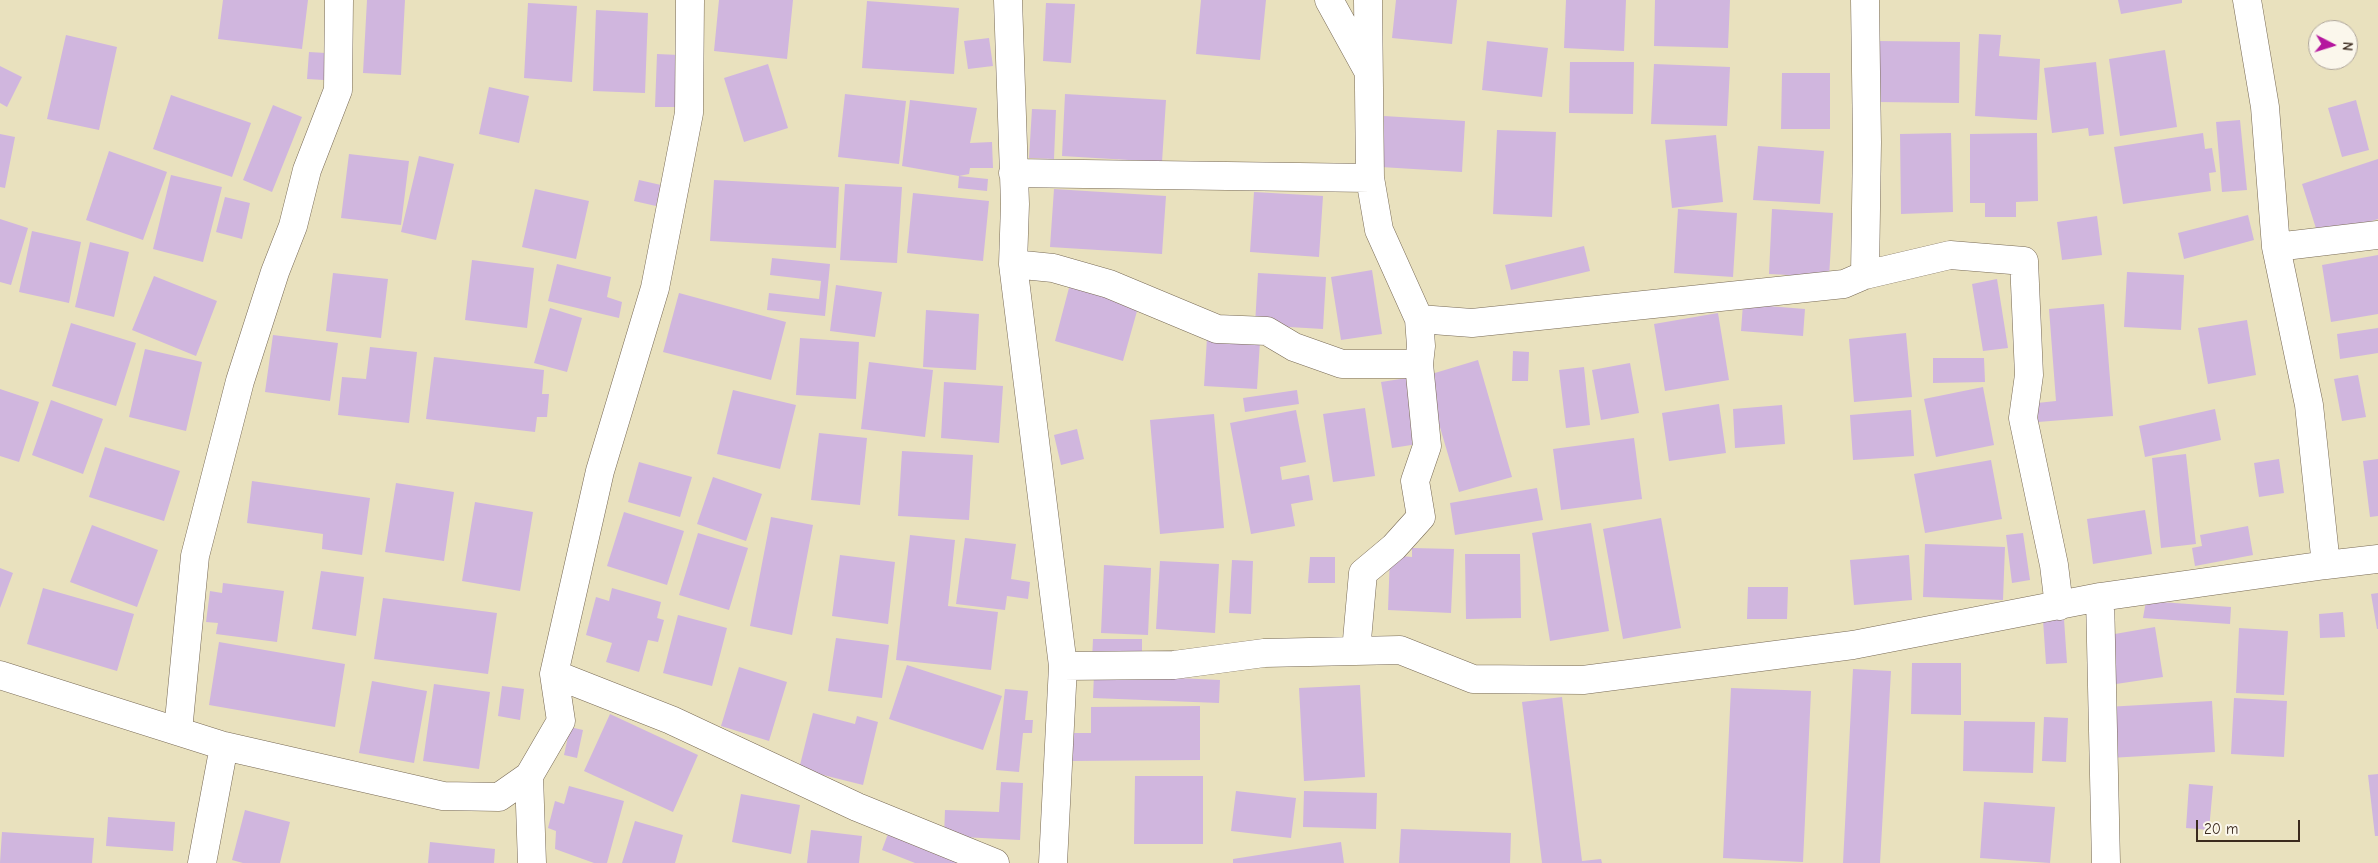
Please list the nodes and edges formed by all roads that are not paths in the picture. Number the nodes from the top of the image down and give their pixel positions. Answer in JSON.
{"nodes":[{"id":1,"x":339,"y":0,"type":"edge"},
{"id":2,"x":690,"y":0,"type":"edge"},
{"id":3,"x":1008,"y":0,"type":"edge"},
{"id":4,"x":1329,"y":0,"type":"edge"},
{"id":5,"x":1368,"y":0,"type":"edge"},
{"id":6,"x":1865,"y":0,"type":"edge"},
{"id":7,"x":2247,"y":0,"type":"edge"},
{"id":8,"x":1369,"y":72,"type":"junction"},
{"id":9,"x":1013,"y":173,"type":"junction"},
{"id":10,"x":1370,"y":178,"type":"junction"},
{"id":11,"x":2378,"y":235,"type":"edge"},
{"id":12,"x":2276,"y":247,"type":"junction"},
{"id":13,"x":1012,"y":264,"type":"junction"},
{"id":14,"x":1865,"y":275,"type":"junction"},
{"id":15,"x":1419,"y":319,"type":"junction"},
{"id":16,"x":1419,"y":364,"type":"junction"},
{"id":17,"x":2378,"y":559,"type":"edge"},
{"id":18,"x":2326,"y":564,"type":"junction"},
{"id":19,"x":2100,"y":597,"type":"junction"},
{"id":20,"x":2059,"y":606,"type":"junction"},
{"id":21,"x":1356,"y":651,"type":"junction"},
{"id":22,"x":1063,"y":666,"type":"junction"},
{"id":23,"x":554,"y":674,"type":"junction"},
{"id":24,"x":0,"y":675,"type":"edge"},
{"id":25,"x":178,"y":731,"type":"junction"},
{"id":26,"x":224,"y":746,"type":"junction"},
{"id":27,"x":529,"y":776,"type":"junction"},
{"id":28,"x":202,"y":863,"type":"edge"},
{"id":29,"x":532,"y":863,"type":"edge"},
{"id":30,"x":996,"y":863,"type":"edge"},
{"id":31,"x":1053,"y":863,"type":"edge"},
{"id":32,"x":2106,"y":863,"type":"edge"}],
"edges":[{"from":1,"to":25,"type":"street"},
{"from":2,"to":23,"type":"street"},
{"from":3,"to":9,"type":"street"},
{"from":4,"to":8,"type":"street"},
{"from":5,"to":8,"type":"street"},
{"from":6,"to":14,"type":"street"},
{"from":7,"to":12,"type":"street"},
{"from":8,"to":10,"type":"street"},
{"from":9,"to":10,"type":"street"},
{"from":9,"to":13,"type":"street"},
{"from":10,"to":15,"type":"street"},
{"from":11,"to":12,"type":"street"},
{"from":12,"to":18,"type":"street"},
{"from":13,"to":16,"type":"street"},
{"from":13,"to":22,"type":"street"},
{"from":14,"to":15,"type":"street"},
{"from":14,"to":20,"type":"street"},
{"from":15,"to":16,"type":"street"},
{"from":16,"to":21,"type":"street"},
{"from":17,"to":18,"type":"street"},
{"from":18,"to":19,"type":"street"},
{"from":19,"to":20,"type":"street"},
{"from":19,"to":32,"type":"street"},
{"from":20,"to":21,"type":"street"},
{"from":21,"to":22,"type":"street"},
{"from":22,"to":31,"type":"street"},
{"from":23,"to":27,"type":"street"},
{"from":23,"to":30,"type":"street"},
{"from":24,"to":25,"type":"street"},
{"from":25,"to":26,"type":"street"},
{"from":26,"to":27,"type":"street"},
{"from":26,"to":28,"type":"street"},
{"from":27,"to":29,"type":"street"}]}
